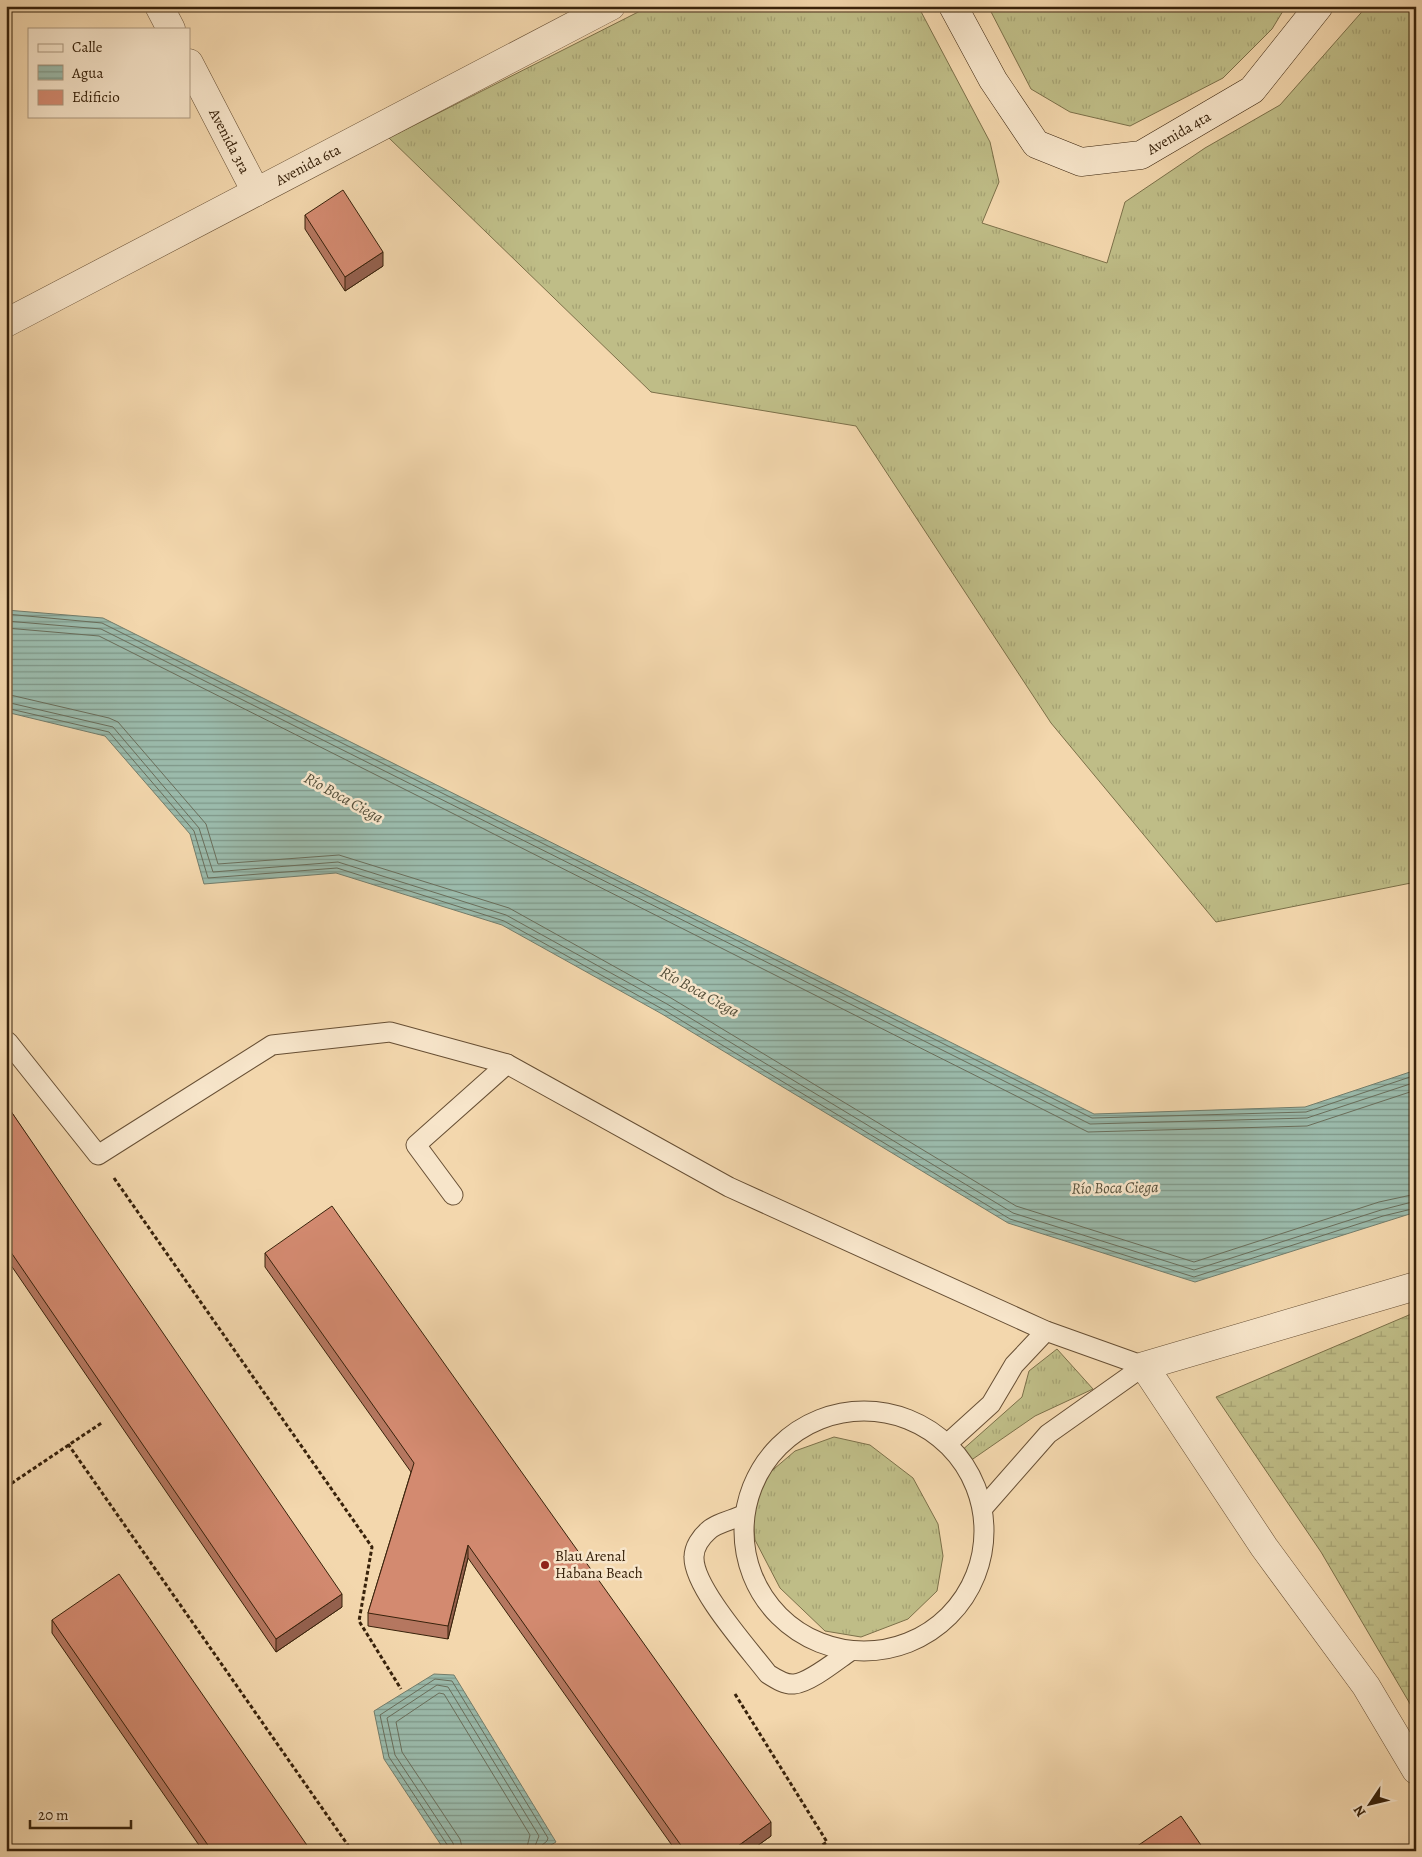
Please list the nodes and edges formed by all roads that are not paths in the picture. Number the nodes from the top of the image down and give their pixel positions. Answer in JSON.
{"nodes":[{"id":1,"x":160,"y":6,"type":"edge"},
{"id":2,"x":611,"y":6,"type":"edge"},
{"id":3,"x":953,"y":6,"type":"edge"},
{"id":4,"x":1319,"y":6,"type":"edge"},
{"id":5,"x":171,"y":28,"type":"edge"},
{"id":6,"x":190,"y":65,"type":"edge"},
{"id":7,"x":256,"y":192,"type":"junction"},
{"id":8,"x":6,"y":323,"type":"edge"},
{"id":9,"x":8,"y":1042,"type":"dead end"},
{"id":10,"x":507,"y":1064,"type":"junction"},
{"id":11,"x":453,"y":1195,"type":"dead end"},
{"id":12,"x":1416,"y":1286,"type":"edge"},
{"id":13,"x":1046,"y":1331,"type":"junction"},
{"id":14,"x":1144,"y":1366,"type":"junction"},
{"id":15,"x":948,"y":1443,"type":"junction"},
{"id":16,"x":983,"y":1508,"type":"junction"},
{"id":17,"x":744,"y":1515,"type":"junction"},
{"id":18,"x":850,"y":1652,"type":"junction"},
{"id":19,"x":1416,"y":1770,"type":"edge"}],
"edges":[{"from":1,"to":5,"type":"street"},
{"from":2,"to":7,"type":"street","name":"Avenida 6ta"},
{"from":3,"to":4,"type":"street","name":"Avenida 4ta"},
{"from":6,"to":7,"type":"street","name":"Avenida 3ra"},
{"from":7,"to":8,"type":"street","name":"Avenida 6ta"},
{"from":9,"to":10,"type":"lane"},
{"from":10,"to":11,"type":"lane"},
{"from":10,"to":13,"type":"lane"},
{"from":12,"to":14,"type":"street"},
{"from":13,"to":14,"type":"lane"},
{"from":13,"to":15,"type":"lane"},
{"from":14,"to":16,"type":"lane"},
{"from":14,"to":19,"type":"street"},
{"from":15,"to":16,"type":"lane"},
{"from":15,"to":17,"type":"lane"},
{"from":16,"to":18,"type":"lane"},
{"from":17,"to":18,"type":"lane"},
{"from":17,"to":18,"type":"lane"}]}
